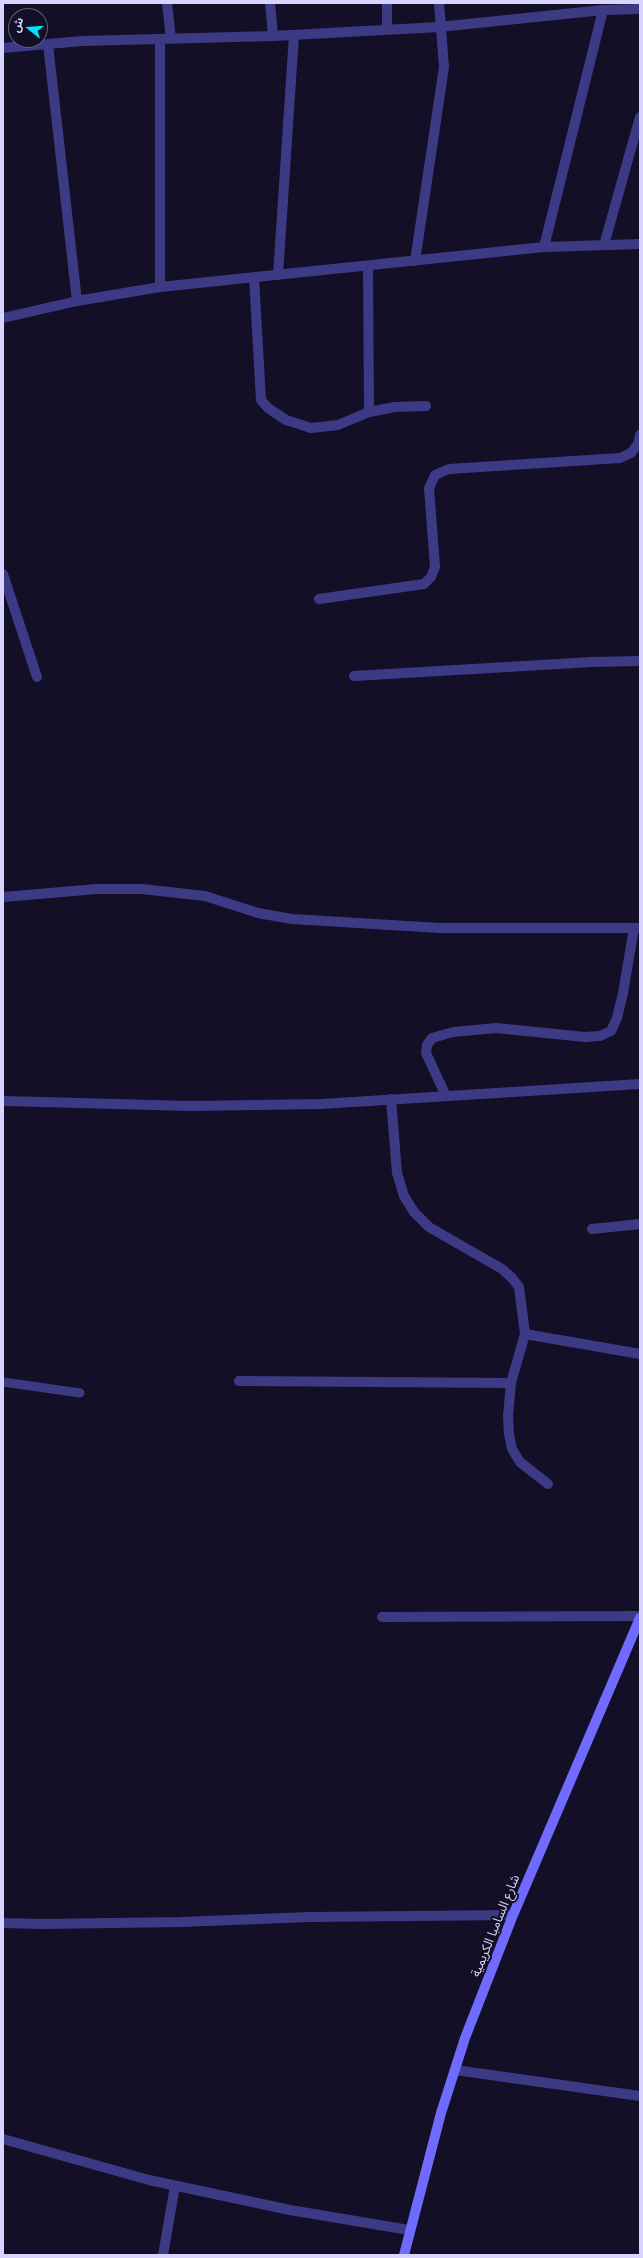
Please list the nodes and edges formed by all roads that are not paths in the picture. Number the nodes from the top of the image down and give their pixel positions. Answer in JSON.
{"nodes":[{"id":1,"x":167,"y":3,"type":"edge"},
{"id":2,"x":270,"y":3,"type":"edge"},
{"id":3,"x":386,"y":3,"type":"edge"},
{"id":4,"x":439,"y":3,"type":"edge"},
{"id":5,"x":640,"y":9,"type":"edge"},
{"id":6,"x":603,"y":10,"type":"junction"},
{"id":7,"x":439,"y":27,"type":"junction"},
{"id":8,"x":387,"y":30,"type":"junction"},
{"id":9,"x":294,"y":35,"type":"junction"},
{"id":10,"x":272,"y":36,"type":"junction"},
{"id":11,"x":160,"y":39,"type":"junction"},
{"id":12,"x":171,"y":39,"type":"junction"},
{"id":13,"x":48,"y":44,"type":"joint"},
{"id":14,"x":640,"y":117,"type":"edge"},
{"id":15,"x":640,"y":244,"type":"edge"},
{"id":16,"x":604,"y":245,"type":"junction"},
{"id":17,"x":544,"y":247,"type":"junction"},
{"id":18,"x":415,"y":261,"type":"junction"},
{"id":19,"x":368,"y":266,"type":"junction"},
{"id":20,"x":278,"y":275,"type":"junction"},
{"id":21,"x":254,"y":277,"type":"junction"},
{"id":22,"x":160,"y":287,"type":"junction"},
{"id":23,"x":77,"y":301,"type":"junction"},
{"id":24,"x":3,"y":318,"type":"edge"},
{"id":25,"x":426,"y":406,"type":"dead end"},
{"id":26,"x":369,"y":412,"type":"junction"},
{"id":27,"x":640,"y":435,"type":"edge"},
{"id":28,"x":3,"y":574,"type":"edge"},
{"id":29,"x":319,"y":599,"type":"dead end"},
{"id":30,"x":640,"y":661,"type":"edge"},
{"id":31,"x":37,"y":676,"type":"dead end"},
{"id":32,"x":354,"y":676,"type":"dead end"},
{"id":33,"x":3,"y":897,"type":"edge"},
{"id":34,"x":637,"y":928,"type":"edge"},
{"id":35,"x":640,"y":1084,"type":"edge"},
{"id":36,"x":446,"y":1096,"type":"junction"},
{"id":37,"x":391,"y":1099,"type":"junction"},
{"id":38,"x":3,"y":1101,"type":"edge"},
{"id":39,"x":640,"y":1224,"type":"edge"},
{"id":40,"x":592,"y":1229,"type":"dead end"},
{"id":41,"x":525,"y":1334,"type":"junction"},
{"id":42,"x":640,"y":1354,"type":"edge"},
{"id":43,"x":239,"y":1381,"type":"dead end"},
{"id":44,"x":3,"y":1382,"type":"edge"},
{"id":45,"x":511,"y":1383,"type":"junction"},
{"id":46,"x":80,"y":1393,"type":"dead end"},
{"id":47,"x":548,"y":1484,"type":"dead end"},
{"id":48,"x":382,"y":1617,"type":"dead end"},
{"id":49,"x":640,"y":1617,"type":"edge"},
{"id":50,"x":513,"y":1915,"type":"junction"},
{"id":51,"x":3,"y":1923,"type":"edge"},
{"id":52,"x":455,"y":2070,"type":"junction"},
{"id":53,"x":640,"y":2096,"type":"edge"},
{"id":54,"x":3,"y":2139,"type":"edge"},
{"id":55,"x":175,"y":2186,"type":"junction"},
{"id":56,"x":409,"y":2230,"type":"junction"},
{"id":57,"x":163,"y":2255,"type":"edge"},
{"id":58,"x":404,"y":2255,"type":"edge"}],
"edges":[{"from":1,"to":12,"type":"street"},
{"from":2,"to":10,"type":"street"},
{"from":3,"to":8,"type":"street"},
{"from":4,"to":7,"type":"street"},
{"from":5,"to":6,"type":"street"},
{"from":6,"to":7,"type":"street"},
{"from":6,"to":17,"type":"street"},
{"from":7,"to":8,"type":"street"},
{"from":7,"to":18,"type":"street"},
{"from":8,"to":9,"type":"street"},
{"from":9,"to":10,"type":"street"},
{"from":9,"to":20,"type":"street"},
{"from":10,"to":12,"type":"street"},
{"from":11,"to":12,"type":"street"},
{"from":11,"to":13,"type":"street"},
{"from":11,"to":22,"type":"street"},
{"from":13,"to":23,"type":"street"},
{"from":14,"to":16,"type":"street"},
{"from":15,"to":16,"type":"street"},
{"from":16,"to":17,"type":"street"},
{"from":17,"to":18,"type":"street"},
{"from":18,"to":19,"type":"street"},
{"from":19,"to":20,"type":"street"},
{"from":19,"to":26,"type":"street"},
{"from":20,"to":21,"type":"street"},
{"from":21,"to":22,"type":"street"},
{"from":21,"to":26,"type":"street"},
{"from":22,"to":23,"type":"street"},
{"from":23,"to":24,"type":"street"},
{"from":25,"to":26,"type":"street"},
{"from":27,"to":29,"type":"street"},
{"from":28,"to":31,"type":"street"},
{"from":30,"to":32,"type":"street"},
{"from":33,"to":34,"type":"street"},
{"from":34,"to":36,"type":"street"},
{"from":35,"to":36,"type":"street"},
{"from":36,"to":37,"type":"street"},
{"from":37,"to":38,"type":"street"},
{"from":37,"to":41,"type":"street"},
{"from":39,"to":40,"type":"street"},
{"from":41,"to":42,"type":"street"},
{"from":41,"to":45,"type":"street"},
{"from":43,"to":45,"type":"street"},
{"from":44,"to":46,"type":"lane"},
{"from":45,"to":47,"type":"street"},
{"from":48,"to":49,"type":"street"},
{"from":49,"to":50,"type":"main road","name":"شارع السامبا الكريمية"},
{"from":50,"to":51,"type":"street"},
{"from":50,"to":52,"type":"main road","name":"شارع السامبا الكريمية"},
{"from":52,"to":53,"type":"street"},
{"from":52,"to":56,"type":"main road","name":"شارع السامبا الكريمية"},
{"from":54,"to":55,"type":"street"},
{"from":55,"to":56,"type":"street"},
{"from":55,"to":57,"type":"street"},
{"from":56,"to":58,"type":"main road","name":"شارع السامبا الكريمية"}]}
